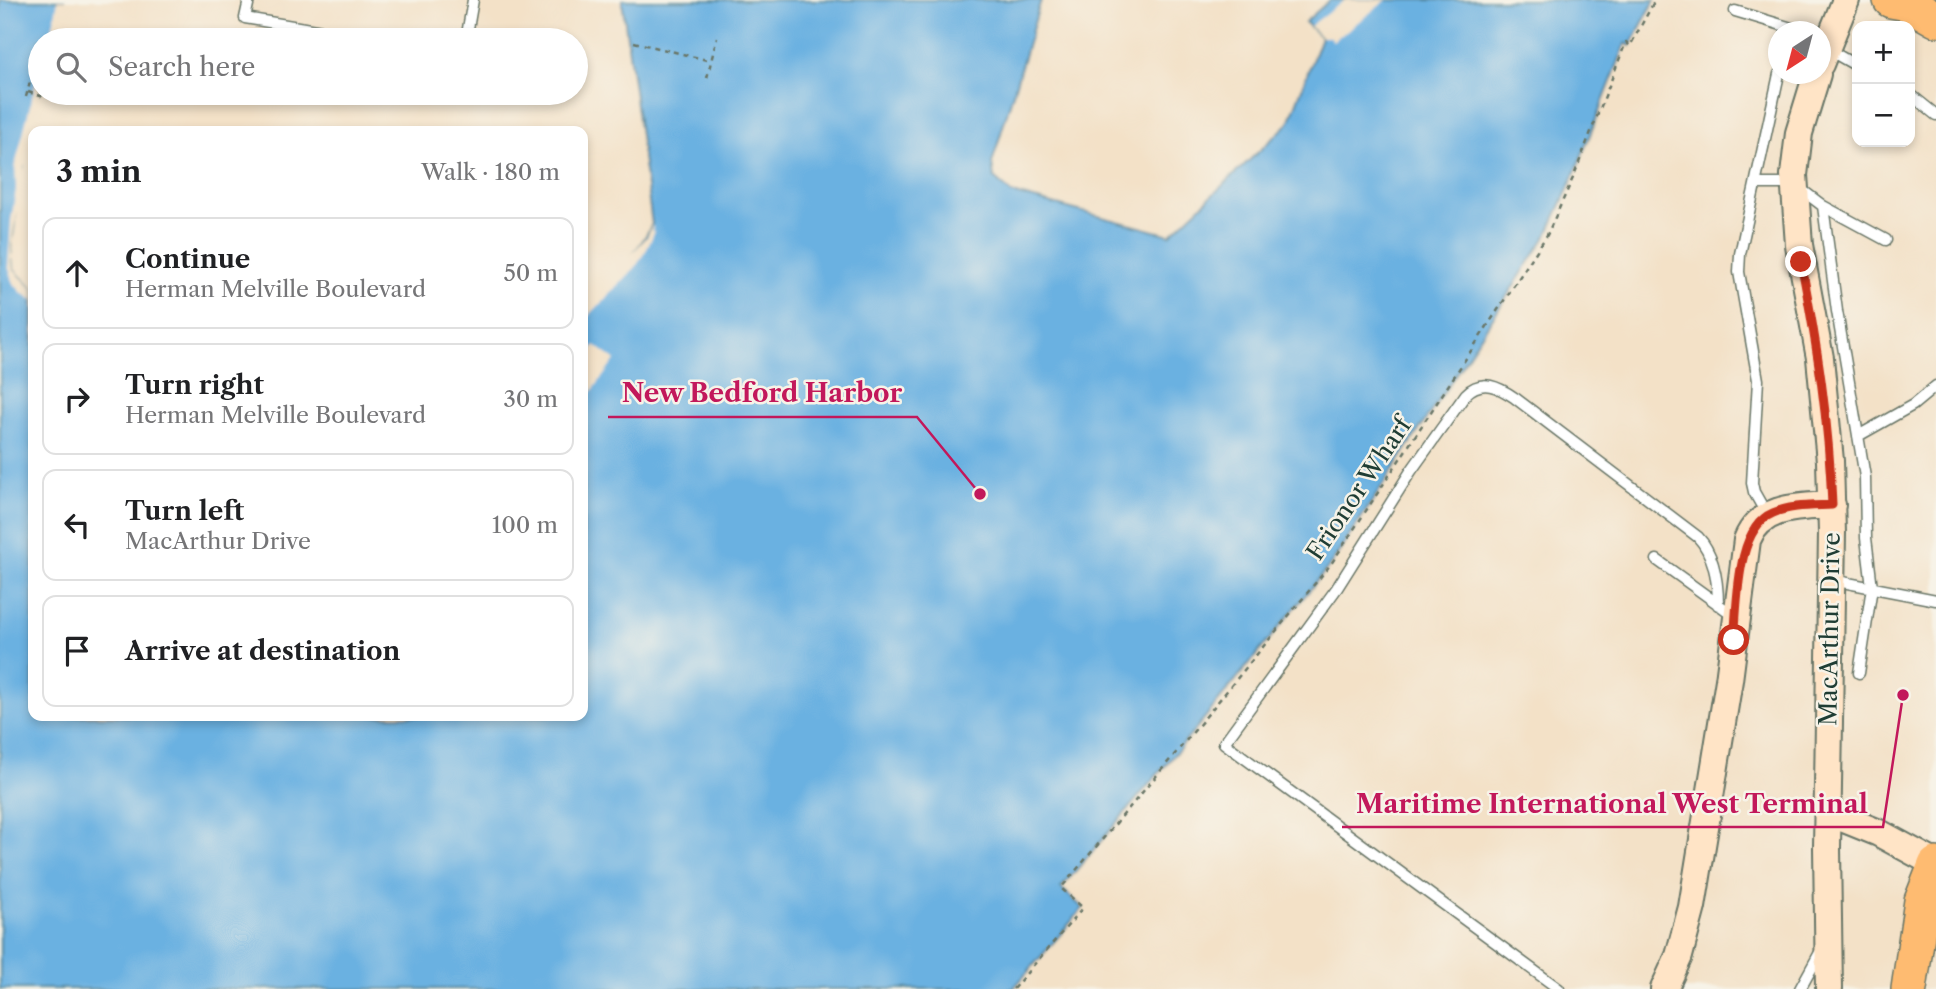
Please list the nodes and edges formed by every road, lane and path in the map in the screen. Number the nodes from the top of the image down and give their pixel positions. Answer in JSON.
{"nodes":[{"id":1,"x":249,"y":0,"type":"edge"},
{"id":2,"x":472,"y":0,"type":"edge"},
{"id":3,"x":1655,"y":0,"type":"edge"},
{"id":4,"x":1846,"y":0,"type":"edge"},
{"id":5,"x":1735,"y":11,"type":"dead end"},
{"id":6,"x":1768,"y":22,"type":"edge"},
{"id":7,"x":304,"y":28,"type":"edge"},
{"id":8,"x":468,"y":28,"type":"edge"},
{"id":9,"x":1831,"y":28,"type":"edge"},
{"id":10,"x":717,"y":37,"type":"dead end"},
{"id":11,"x":634,"y":42,"type":"dead end"},
{"id":12,"x":628,"y":43,"type":"dead end"},
{"id":13,"x":649,"y":46,"type":"junction"},
{"id":14,"x":1831,"y":54,"type":"edge"},
{"id":15,"x":711,"y":61,"type":"junction"},
{"id":16,"x":1852,"y":64,"type":"edge"},
{"id":17,"x":707,"y":78,"type":"dead end"},
{"id":18,"x":1777,"y":84,"type":"edge"},
{"id":19,"x":1812,"y":84,"type":"edge"},
{"id":20,"x":28,"y":92,"type":"edge"},
{"id":21,"x":26,"y":97,"type":"dead end"},
{"id":22,"x":1915,"y":98,"type":"edge"},
{"id":23,"x":1936,"y":115,"type":"edge"},
{"id":24,"x":1757,"y":184,"type":"junction"},
{"id":25,"x":1794,"y":184,"type":"junction"},
{"id":26,"x":1823,"y":206,"type":"junction"},
{"id":27,"x":1886,"y":240,"type":"dead end"},
{"id":28,"x":1936,"y":386,"type":"edge"},
{"id":29,"x":1858,"y":436,"type":"junction"},
{"id":30,"x":1832,"y":505,"type":"junction"},
{"id":31,"x":1768,"y":515,"type":"junction"},
{"id":32,"x":1657,"y":560,"type":"dead end"},
{"id":33,"x":1734,"y":567,"type":"junction"},
{"id":34,"x":1714,"y":569,"type":"junction"},
{"id":35,"x":1832,"y":579,"type":"junction"},
{"id":36,"x":1872,"y":587,"type":"junction"},
{"id":37,"x":1936,"y":600,"type":"edge"},
{"id":38,"x":1727,"y":611,"type":"junction"},
{"id":39,"x":1859,"y":673,"type":"dead end"},
{"id":40,"x":1827,"y":812,"type":"junction"},
{"id":41,"x":1936,"y":864,"type":"edge"},
{"id":42,"x":1828,"y":936,"type":"junction"},
{"id":43,"x":1013,"y":989,"type":"edge"},
{"id":44,"x":1559,"y":989,"type":"edge"},
{"id":45,"x":1664,"y":989,"type":"edge"},
{"id":46,"x":1800,"y":989,"type":"edge"},
{"id":47,"x":1829,"y":989,"type":"edge"},
{"id":48,"x":1909,"y":989,"type":"edge"}],
"edges":[{"from":1,"to":7,"type":"lane"},
{"from":2,"to":8,"type":"lane"},
{"from":3,"to":43,"type":"path","name":"Frionor Wharf"},
{"from":4,"to":9,"type":"street","name":"MacArthur Drive"},
{"from":5,"to":6,"type":"lane"},
{"from":10,"to":15,"type":"path"},
{"from":11,"to":13,"type":"path"},
{"from":12,"to":13,"type":"path"},
{"from":13,"to":15,"type":"path"},
{"from":14,"to":16,"type":"lane"},
{"from":15,"to":17,"type":"path"},
{"from":18,"to":24,"type":"lane"},
{"from":19,"to":25,"type":"street","name":"MacArthur Drive"},
{"from":20,"to":21,"type":"path"},
{"from":22,"to":23,"type":"lane"},
{"from":24,"to":25,"type":"lane"},
{"from":24,"to":31,"type":"lane"},
{"from":25,"to":26,"type":"lane"},
{"from":25,"to":30,"type":"street","name":"MacArthur Drive"},
{"from":26,"to":27,"type":"lane"},
{"from":26,"to":29,"type":"lane"},
{"from":28,"to":29,"type":"lane"},
{"from":29,"to":36,"type":"lane"},
{"from":30,"to":31,"type":"street"},
{"from":30,"to":35,"type":"street","name":"MacArthur Drive"},
{"from":31,"to":33,"type":"street"},
{"from":32,"to":38,"type":"lane"},
{"from":33,"to":34,"type":"lane"},
{"from":33,"to":38,"type":"street"},
{"from":34,"to":38,"type":"lane"},
{"from":34,"to":44,"type":"lane"},
{"from":35,"to":36,"type":"lane"},
{"from":35,"to":40,"type":"street","name":"MacArthur Drive"},
{"from":36,"to":37,"type":"lane"},
{"from":36,"to":39,"type":"lane"},
{"from":38,"to":45,"type":"street"},
{"from":40,"to":41,"type":"street"},
{"from":40,"to":42,"type":"street","name":"MacArthur Drive"},
{"from":41,"to":48,"type":"highway"},
{"from":42,"to":46,"type":"lane"},
{"from":42,"to":47,"type":"street","name":"MacArthur Drive"}]}
